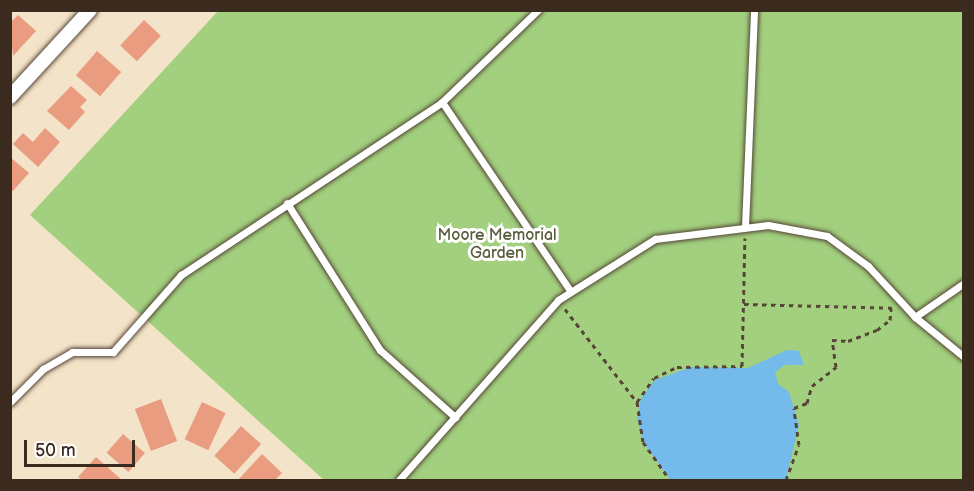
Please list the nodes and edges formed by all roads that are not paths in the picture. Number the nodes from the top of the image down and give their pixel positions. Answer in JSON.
{"nodes":[{"id":1,"x":90,"y":10,"type":"edge"},
{"id":2,"x":538,"y":10,"type":"edge"},
{"id":3,"x":754,"y":10,"type":"edge"},
{"id":4,"x":10,"y":97,"type":"edge"},
{"id":5,"x":442,"y":102,"type":"junction"},
{"id":6,"x":287,"y":203,"type":"junction"},
{"id":7,"x":745,"y":227,"type":"junction"},
{"id":8,"x":963,"y":283,"type":"edge"},
{"id":9,"x":570,"y":290,"type":"junction"},
{"id":10,"x":915,"y":317,"type":"junction"},
{"id":11,"x":963,"y":357,"type":"edge"},
{"id":12,"x":10,"y":402,"type":"edge"},
{"id":13,"x":455,"y":417,"type":"junction"},
{"id":14,"x":399,"y":480,"type":"edge"}],
"edges":[{"from":1,"to":4,"type":"street"},
{"from":2,"to":5,"type":"lane"},
{"from":3,"to":7,"type":"lane"},
{"from":5,"to":6,"type":"lane"},
{"from":5,"to":9,"type":"lane"},
{"from":6,"to":12,"type":"lane"},
{"from":6,"to":13,"type":"lane"},
{"from":7,"to":9,"type":"lane"},
{"from":7,"to":10,"type":"lane"},
{"from":8,"to":10,"type":"lane"},
{"from":9,"to":13,"type":"lane"},
{"from":10,"to":11,"type":"lane"},
{"from":13,"to":14,"type":"lane"}]}
